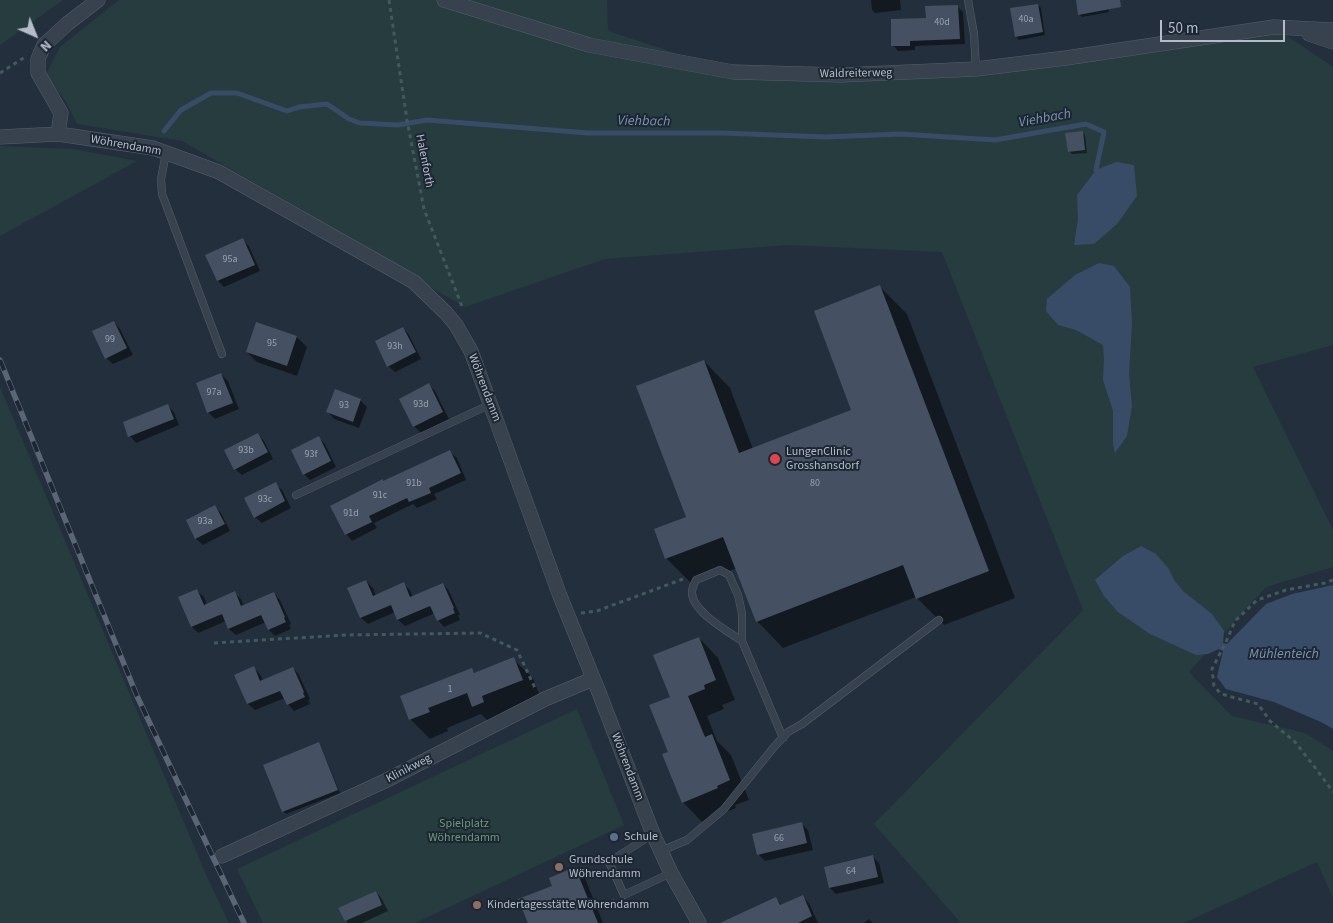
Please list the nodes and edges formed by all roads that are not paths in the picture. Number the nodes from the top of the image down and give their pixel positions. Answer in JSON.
{"nodes":[{"id":1,"x":98,"y":0,"type":"edge"},
{"id":2,"x":444,"y":0,"type":"edge"},
{"id":3,"x":968,"y":0,"type":"edge"},
{"id":4,"x":1274,"y":27,"type":"junction"},
{"id":5,"x":1333,"y":30,"type":"edge"},
{"id":6,"x":1333,"y":42,"type":"edge"},
{"id":7,"x":976,"y":69,"type":"junction"},
{"id":8,"x":58,"y":134,"type":"junction"},
{"id":9,"x":0,"y":137,"type":"edge"},
{"id":10,"x":166,"y":153,"type":"junction"},
{"id":11,"x":222,"y":354,"type":"dead end"},
{"id":12,"x":491,"y":404,"type":"junction"},
{"id":13,"x":296,"y":495,"type":"dead end"},
{"id":14,"x":940,"y":620,"type":"dead end"},
{"id":15,"x":742,"y":641,"type":"junction"},
{"id":16,"x":593,"y":679,"type":"junction"},
{"id":17,"x":783,"y":738,"type":"junction"},
{"id":18,"x":653,"y":834,"type":"junction"},
{"id":19,"x":661,"y":851,"type":"junction"},
{"id":20,"x":222,"y":856,"type":"dead end"},
{"id":21,"x":671,"y":873,"type":"junction"},
{"id":22,"x":699,"y":923,"type":"edge"}],
"edges":[{"from":1,"to":8,"type":"street"},
{"from":2,"to":7,"type":"street","name":"Waldreiterweg"},
{"from":3,"to":7,"type":"lane"},
{"from":4,"to":5,"type":"street","name":"Waldreiterweg"},
{"from":4,"to":6,"type":"street","name":"Waldreiterweg"},
{"from":4,"to":7,"type":"street","name":"Waldreiterweg"},
{"from":8,"to":9,"type":"street","name":"Wöhrendamm"},
{"from":8,"to":10,"type":"street","name":"Wöhrendamm"},
{"from":10,"to":11,"type":"lane"},
{"from":10,"to":12,"type":"street","name":"Wöhrendamm"},
{"from":12,"to":13,"type":"lane"},
{"from":12,"to":16,"type":"street","name":"Wöhrendamm"},
{"from":14,"to":17,"type":"lane"},
{"from":15,"to":15,"type":"lane"},
{"from":15,"to":17,"type":"lane"},
{"from":16,"to":18,"type":"street","name":"Wöhrendamm"},
{"from":16,"to":20,"type":"street","name":"Klinikweg"},
{"from":17,"to":19,"type":"lane"},
{"from":18,"to":19,"type":"street","name":"Wöhrendamm"},
{"from":18,"to":21,"type":"lane"},
{"from":19,"to":21,"type":"street","name":"Wöhrendamm"},
{"from":21,"to":22,"type":"street","name":"Wöhrendamm"}]}
